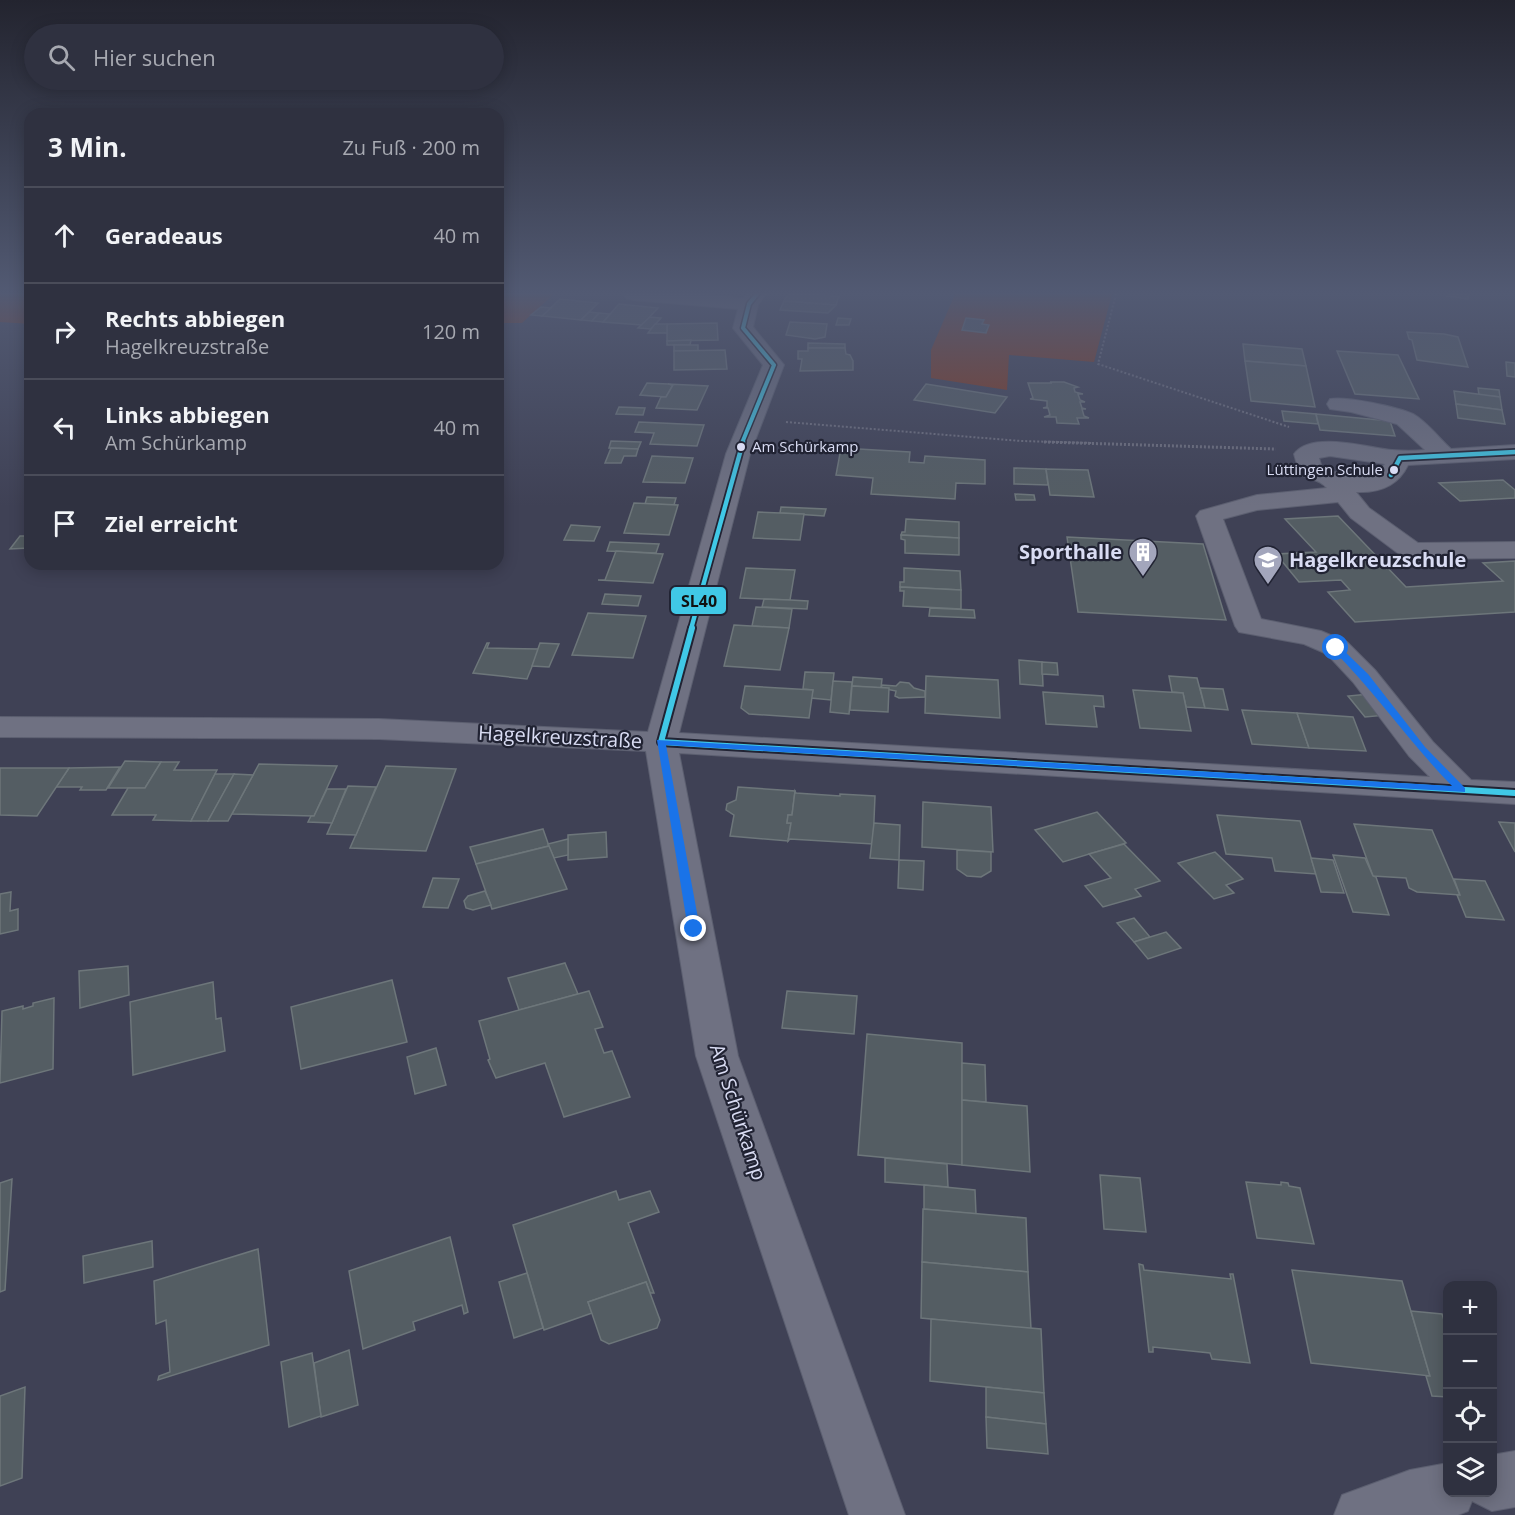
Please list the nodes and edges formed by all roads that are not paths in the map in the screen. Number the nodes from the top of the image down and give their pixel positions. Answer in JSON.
{"nodes":[{"id":1,"x":774,"y":365,"type":"edge"},
{"id":2,"x":1338,"y":404,"type":"dead end"},
{"id":3,"x":1515,"y":452,"type":"edge"},
{"id":4,"x":1445,"y":456,"type":"junction"},
{"id":5,"x":1400,"y":458,"type":"junction"},
{"id":6,"x":1340,"y":488,"type":"junction"},
{"id":7,"x":1515,"y":550,"type":"edge"},
{"id":8,"x":0,"y":728,"type":"edge"},
{"id":9,"x":661,"y":742,"type":"junction"},
{"id":10,"x":1462,"y":790,"type":"junction"},
{"id":11,"x":1515,"y":793,"type":"edge"},
{"id":12,"x":1515,"y":1479,"type":"edge"},
{"id":13,"x":1497,"y":1482,"type":"edge"},
{"id":14,"x":1443,"y":1492,"type":"edge"},
{"id":15,"x":876,"y":1515,"type":"edge"},
{"id":16,"x":1362,"y":1515,"type":"edge"}],
"edges":[{"from":1,"to":9,"type":"street","name":"Am Schürkamp"},
{"from":2,"to":4,"type":"street"},
{"from":3,"to":4,"type":"street"},
{"from":4,"to":5,"type":"street"},
{"from":5,"to":6,"type":"street"},
{"from":5,"to":6,"type":"street"},
{"from":6,"to":7,"type":"street"},
{"from":6,"to":10,"type":"street"},
{"from":8,"to":9,"type":"street","name":"Hagelkreuzstraße"},
{"from":9,"to":10,"type":"street","name":"Hagelkreuzstraße"},
{"from":9,"to":15,"type":"street","name":"Am Schürkamp"},
{"from":10,"to":11,"type":"street","name":"Hagelkreuzstraße"},
{"from":12,"to":13,"type":"street"},
{"from":14,"to":16,"type":"street"}]}
